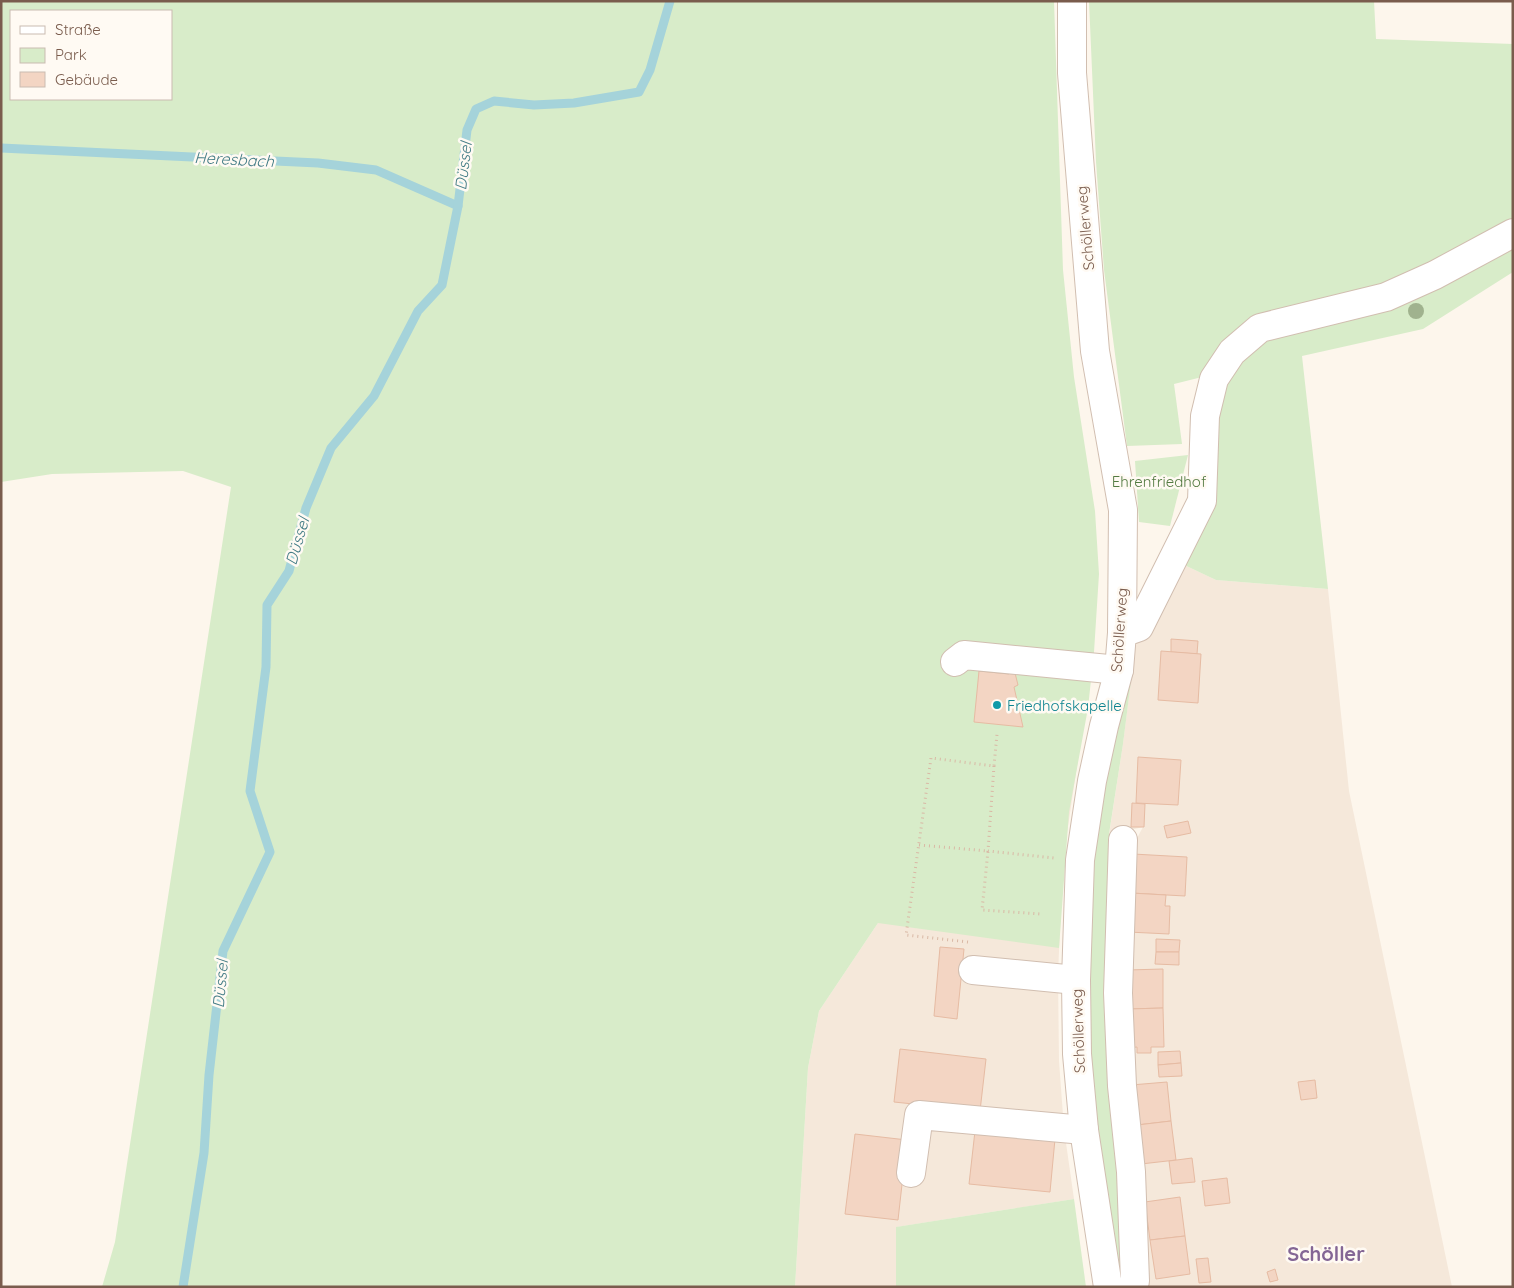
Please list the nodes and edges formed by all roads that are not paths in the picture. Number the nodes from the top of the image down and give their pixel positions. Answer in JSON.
{"nodes":[{"id":1,"x":1072,"y":1,"type":"edge"},
{"id":2,"x":1513,"y":233,"type":"edge"},
{"id":3,"x":1122,"y":633,"type":"junction"},
{"id":4,"x":955,"y":662,"type":"dead end"},
{"id":5,"x":1119,"y":670,"type":"junction"},
{"id":6,"x":1123,"y":840,"type":"dead end"},
{"id":7,"x":973,"y":970,"type":"road end"},
{"id":8,"x":1076,"y":980,"type":"junction"},
{"id":9,"x":1084,"y":1130,"type":"junction"},
{"id":10,"x":911,"y":1173,"type":"dead end"},
{"id":11,"x":1108,"y":1287,"type":"edge"},
{"id":12,"x":1132,"y":1287,"type":"edge"}],
"edges":[{"from":1,"to":3,"type":"street","name":"Schöllerweg"},
{"from":2,"to":3,"type":"street"},
{"from":3,"to":5,"type":"street","name":"Schöllerweg"},
{"from":4,"to":5,"type":"street"},
{"from":5,"to":8,"type":"street","name":"Schöllerweg"},
{"from":6,"to":12,"type":"street"},
{"from":7,"to":8,"type":"street"},
{"from":8,"to":9,"type":"street","name":"Schöllerweg"},
{"from":9,"to":10,"type":"street"},
{"from":9,"to":11,"type":"street","name":"Schöllerweg"}]}
